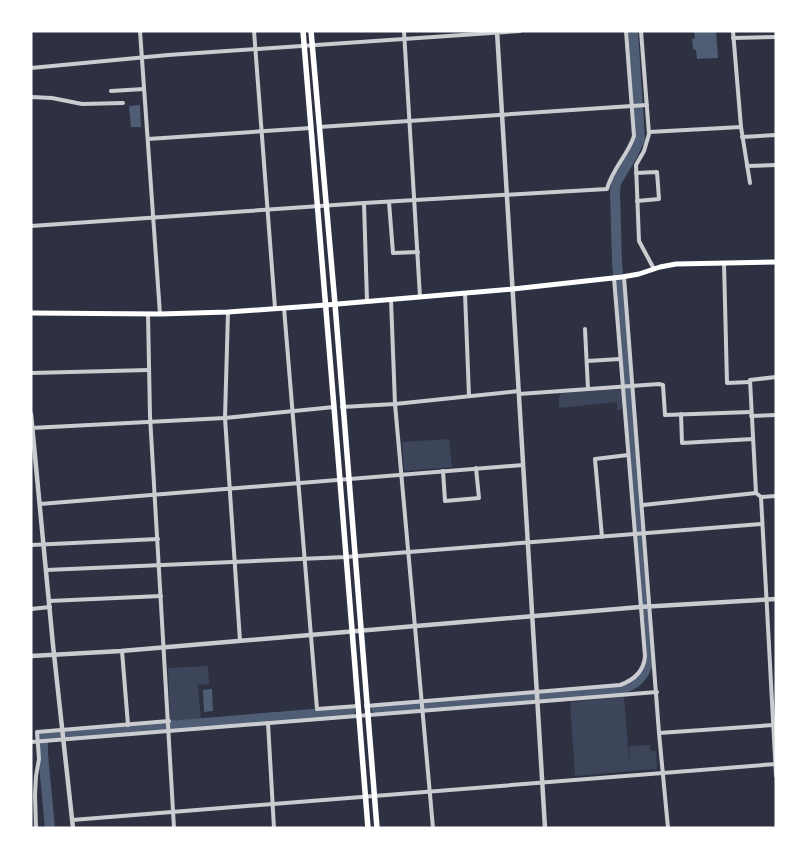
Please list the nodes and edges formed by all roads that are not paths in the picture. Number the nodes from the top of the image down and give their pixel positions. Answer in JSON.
{"nodes":[{"id":1,"x":140,"y":31,"type":"edge"},
{"id":2,"x":254,"y":31,"type":"edge"},
{"id":3,"x":303,"y":31,"type":"edge"},
{"id":4,"x":312,"y":31,"type":"edge"},
{"id":5,"x":404,"y":31,"type":"edge"},
{"id":6,"x":520,"y":31,"type":"edge"},
{"id":7,"x":626,"y":31,"type":"edge"},
{"id":8,"x":641,"y":31,"type":"edge"},
{"id":9,"x":733,"y":31,"type":"edge"},
{"id":10,"x":497,"y":32,"type":"edge"},
{"id":11,"x":776,"y":37,"type":"edge"},
{"id":12,"x":405,"y":38,"type":"junction"},
{"id":13,"x":733,"y":38,"type":"junction"},
{"id":14,"x":304,"y":45,"type":"junction"},
{"id":15,"x":312,"y":45,"type":"junction"},
{"id":16,"x":255,"y":49,"type":"junction"},
{"id":17,"x":142,"y":57,"type":"junction"},
{"id":18,"x":31,"y":68,"type":"edge"},
{"id":19,"x":144,"y":89,"type":"junction"},
{"id":20,"x":111,"y":91,"type":"dead end"},
{"id":21,"x":31,"y":97,"type":"edge"},
{"id":22,"x":123,"y":103,"type":"dead end"},
{"id":23,"x":646,"y":105,"type":"junction"},
{"id":24,"x":632,"y":106,"type":"junction"},
{"id":25,"x":502,"y":114,"type":"junction"},
{"id":26,"x":410,"y":121,"type":"junction"},
{"id":27,"x":319,"y":127,"type":"junction"},
{"id":28,"x":741,"y":127,"type":"junction"},
{"id":29,"x":311,"y":128,"type":"junction"},
{"id":30,"x":263,"y":131,"type":"junction"},
{"id":31,"x":649,"y":132,"type":"junction"},
{"id":32,"x":776,"y":135,"type":"edge"},
{"id":33,"x":742,"y":137,"type":"junction"},
{"id":34,"x":148,"y":139,"type":"junction"},
{"id":35,"x":776,"y":165,"type":"edge"},
{"id":36,"x":747,"y":166,"type":"junction"},
{"id":37,"x":636,"y":173,"type":"junction"},
{"id":38,"x":750,"y":183,"type":"dead end"},
{"id":39,"x":507,"y":195,"type":"junction"},
{"id":40,"x":415,"y":201,"type":"junction"},
{"id":41,"x":637,"y":201,"type":"junction"},
{"id":42,"x":389,"y":202,"type":"junction"},
{"id":43,"x":364,"y":203,"type":"junction"},
{"id":44,"x":318,"y":206,"type":"junction"},
{"id":45,"x":326,"y":206,"type":"junction"},
{"id":46,"x":268,"y":210,"type":"junction"},
{"id":47,"x":152,"y":217,"type":"junction"},
{"id":48,"x":31,"y":226,"type":"edge"},
{"id":49,"x":418,"y":252,"type":"junction"},
{"id":50,"x":776,"y":262,"type":"edge"},
{"id":51,"x":724,"y":263,"type":"junction"},
{"id":52,"x":654,"y":269,"type":"junction"},
{"id":53,"x":623,"y":277,"type":"junction"},
{"id":54,"x":614,"y":278,"type":"junction"},
{"id":55,"x":513,"y":289,"type":"junction"},
{"id":56,"x":465,"y":293,"type":"junction"},
{"id":57,"x":420,"y":297,"type":"junction"},
{"id":58,"x":391,"y":300,"type":"junction"},
{"id":59,"x":367,"y":301,"type":"junction"},
{"id":60,"x":326,"y":304,"type":"junction"},
{"id":61,"x":335,"y":304,"type":"junction"},
{"id":62,"x":275,"y":308,"type":"junction"},
{"id":63,"x":284,"y":308,"type":"junction"},
{"id":64,"x":228,"y":312,"type":"junction"},
{"id":65,"x":31,"y":314,"type":"edge"},
{"id":66,"x":148,"y":314,"type":"junction"},
{"id":67,"x":160,"y":314,"type":"junction"},
{"id":68,"x":585,"y":329,"type":"dead end"},
{"id":69,"x":620,"y":359,"type":"junction"},
{"id":70,"x":587,"y":361,"type":"junction"},
{"id":71,"x":149,"y":370,"type":"junction"},
{"id":72,"x":31,"y":373,"type":"edge"},
{"id":73,"x":776,"y":377,"type":"edge"},
{"id":74,"x":750,"y":382,"type":"junction"},
{"id":75,"x":622,"y":386,"type":"junction"},
{"id":76,"x":633,"y":386,"type":"junction"},
{"id":77,"x":588,"y":389,"type":"junction"},
{"id":78,"x":519,"y":393,"type":"junction"},
{"id":79,"x":470,"y":396,"type":"junction"},
{"id":80,"x":395,"y":404,"type":"junction"},
{"id":81,"x":334,"y":407,"type":"junction"},
{"id":82,"x":342,"y":407,"type":"junction"},
{"id":83,"x":293,"y":411,"type":"junction"},
{"id":84,"x":31,"y":414,"type":"edge"},
{"id":85,"x":681,"y":414,"type":"junction"},
{"id":86,"x":751,"y":414,"type":"junction"},
{"id":87,"x":776,"y":414,"type":"edge"},
{"id":88,"x":225,"y":418,"type":"junction"},
{"id":89,"x":151,"y":421,"type":"junction"},
{"id":90,"x":32,"y":428,"type":"edge"},
{"id":91,"x":753,"y":440,"type":"junction"},
{"id":92,"x":628,"y":455,"type":"junction"},
{"id":93,"x":523,"y":465,"type":"junction"},
{"id":94,"x":476,"y":468,"type":"junction"},
{"id":95,"x":442,"y":471,"type":"junction"},
{"id":96,"x":402,"y":474,"type":"junction"},
{"id":97,"x":349,"y":478,"type":"junction"},
{"id":98,"x":339,"y":480,"type":"junction"},
{"id":99,"x":299,"y":483,"type":"junction"},
{"id":100,"x":230,"y":488,"type":"junction"},
{"id":101,"x":756,"y":493,"type":"junction"},
{"id":102,"x":155,"y":494,"type":"junction"},
{"id":103,"x":776,"y":496,"type":"edge"},
{"id":104,"x":761,"y":497,"type":"junction"},
{"id":105,"x":40,"y":504,"type":"junction"},
{"id":106,"x":642,"y":505,"type":"junction"},
{"id":107,"x":761,"y":524,"type":"junction"},
{"id":108,"x":634,"y":534,"type":"junction"},
{"id":109,"x":645,"y":534,"type":"junction"},
{"id":110,"x":602,"y":536,"type":"junction"},
{"id":111,"x":158,"y":539,"type":"junction"},
{"id":112,"x":528,"y":542,"type":"junction"},
{"id":113,"x":43,"y":544,"type":"junction"},
{"id":114,"x":31,"y":545,"type":"edge"},
{"id":115,"x":409,"y":552,"type":"junction"},
{"id":116,"x":355,"y":556,"type":"junction"},
{"id":117,"x":346,"y":557,"type":"junction"},
{"id":118,"x":305,"y":559,"type":"junction"},
{"id":119,"x":235,"y":562,"type":"junction"},
{"id":120,"x":159,"y":565,"type":"junction"},
{"id":121,"x":46,"y":570,"type":"junction"},
{"id":122,"x":161,"y":596,"type":"junction"},
{"id":123,"x":776,"y":599,"type":"edge"},
{"id":124,"x":767,"y":600,"type":"junction"},
{"id":125,"x":49,"y":601,"type":"junction"},
{"id":126,"x":650,"y":606,"type":"junction"},
{"id":127,"x":641,"y":607,"type":"junction"},
{"id":128,"x":50,"y":608,"type":"junction"},
{"id":129,"x":31,"y":609,"type":"edge"},
{"id":130,"x":532,"y":616,"type":"junction"},
{"id":131,"x":416,"y":626,"type":"junction"},
{"id":132,"x":362,"y":630,"type":"junction"},
{"id":133,"x":353,"y":631,"type":"junction"},
{"id":134,"x":311,"y":635,"type":"junction"},
{"id":135,"x":240,"y":641,"type":"junction"},
{"id":136,"x":164,"y":647,"type":"junction"},
{"id":137,"x":122,"y":651,"type":"junction"},
{"id":138,"x":54,"y":654,"type":"junction"},
{"id":139,"x":31,"y":656,"type":"edge"},
{"id":140,"x":537,"y":692,"type":"junction"},
{"id":141,"x":657,"y":692,"type":"junction"},
{"id":142,"x":537,"y":700,"type":"junction"},
{"id":143,"x":421,"y":701,"type":"junction"},
{"id":144,"x":358,"y":706,"type":"junction"},
{"id":145,"x":366,"y":706,"type":"junction"},
{"id":146,"x":422,"y":710,"type":"junction"},
{"id":147,"x":367,"y":714,"type":"junction"},
{"id":148,"x":359,"y":715,"type":"junction"},
{"id":149,"x":169,"y":722,"type":"junction"},
{"id":150,"x":268,"y":723,"type":"junction"},
{"id":151,"x":128,"y":725,"type":"junction"},
{"id":152,"x":774,"y":725,"type":"junction"},
{"id":153,"x":169,"y":730,"type":"junction"},
{"id":154,"x":62,"y":731,"type":"junction"},
{"id":155,"x":659,"y":733,"type":"junction"},
{"id":156,"x":63,"y":738,"type":"junction"},
{"id":157,"x":39,"y":741,"type":"junction"},
{"id":158,"x":31,"y":742,"type":"edge"},
{"id":159,"x":775,"y":764,"type":"edge"},
{"id":160,"x":664,"y":774,"type":"junction"},
{"id":161,"x":776,"y":776,"type":"edge"},
{"id":162,"x":543,"y":783,"type":"junction"},
{"id":163,"x":430,"y":792,"type":"junction"},
{"id":164,"x":374,"y":796,"type":"junction"},
{"id":165,"x":365,"y":797,"type":"junction"},
{"id":166,"x":273,"y":805,"type":"junction"},
{"id":167,"x":173,"y":813,"type":"junction"},
{"id":168,"x":72,"y":820,"type":"junction"},
{"id":169,"x":36,"y":828,"type":"edge"},
{"id":170,"x":73,"y":828,"type":"edge"},
{"id":171,"x":174,"y":828,"type":"edge"},
{"id":172,"x":274,"y":828,"type":"edge"},
{"id":173,"x":368,"y":828,"type":"edge"},
{"id":174,"x":377,"y":828,"type":"edge"},
{"id":175,"x":433,"y":828,"type":"edge"},
{"id":176,"x":545,"y":828,"type":"edge"},
{"id":177,"x":668,"y":828,"type":"edge"}],
"edges":[{"from":1,"to":17,"type":"street"},
{"from":2,"to":16,"type":"street"},
{"from":3,"to":14,"type":"main road"},
{"from":4,"to":15,"type":"main road"},
{"from":5,"to":12,"type":"street"},
{"from":6,"to":10,"type":"street"},
{"from":7,"to":24,"type":"street"},
{"from":8,"to":23,"type":"street"},
{"from":9,"to":13,"type":"street"},
{"from":10,"to":12,"type":"street"},
{"from":10,"to":25,"type":"street"},
{"from":11,"to":13,"type":"street"},
{"from":12,"to":15,"type":"street"},
{"from":12,"to":26,"type":"street"},
{"from":13,"to":28,"type":"street"},
{"from":14,"to":15,"type":"street"},
{"from":14,"to":16,"type":"street"},
{"from":14,"to":29,"type":"main road"},
{"from":15,"to":27,"type":"main road"},
{"from":16,"to":17,"type":"street"},
{"from":16,"to":30,"type":"street"},
{"from":17,"to":18,"type":"street"},
{"from":17,"to":19,"type":"street"},
{"from":19,"to":20,"type":"street"},
{"from":19,"to":34,"type":"street"},
{"from":21,"to":22,"type":"street"},
{"from":23,"to":24,"type":"street"},
{"from":23,"to":31,"type":"street"},
{"from":24,"to":25,"type":"street"},
{"from":24,"to":39,"type":"street"},
{"from":25,"to":26,"type":"street"},
{"from":25,"to":39,"type":"street"},
{"from":26,"to":27,"type":"street"},
{"from":26,"to":40,"type":"street"},
{"from":27,"to":45,"type":"main road"},
{"from":28,"to":31,"type":"street"},
{"from":28,"to":33,"type":"street"},
{"from":29,"to":30,"type":"street"},
{"from":29,"to":44,"type":"main road"},
{"from":30,"to":34,"type":"street"},
{"from":30,"to":46,"type":"street"},
{"from":31,"to":37,"type":"street"},
{"from":32,"to":33,"type":"street"},
{"from":33,"to":36,"type":"street"},
{"from":34,"to":47,"type":"street"},
{"from":35,"to":36,"type":"street"},
{"from":36,"to":38,"type":"street"},
{"from":37,"to":41,"type":"street"},
{"from":37,"to":41,"type":"street"},
{"from":39,"to":40,"type":"street"},
{"from":39,"to":55,"type":"street"},
{"from":40,"to":42,"type":"street"},
{"from":40,"to":49,"type":"street"},
{"from":41,"to":52,"type":"street"},
{"from":42,"to":43,"type":"street"},
{"from":42,"to":49,"type":"street"},
{"from":43,"to":45,"type":"street"},
{"from":43,"to":59,"type":"street"},
{"from":44,"to":45,"type":"street"},
{"from":44,"to":46,"type":"street"},
{"from":44,"to":60,"type":"main road"},
{"from":45,"to":61,"type":"main road"},
{"from":46,"to":47,"type":"street"},
{"from":46,"to":62,"type":"street"},
{"from":47,"to":48,"type":"street"},
{"from":47,"to":67,"type":"street"},
{"from":49,"to":57,"type":"street"},
{"from":50,"to":51,"type":"main road"},
{"from":51,"to":52,"type":"main road"},
{"from":51,"to":74,"type":"street"},
{"from":52,"to":53,"type":"main road"},
{"from":53,"to":54,"type":"main road"},
{"from":53,"to":76,"type":"street"},
{"from":54,"to":55,"type":"main road"},
{"from":54,"to":69,"type":"street"},
{"from":55,"to":56,"type":"main road"},
{"from":55,"to":78,"type":"street"},
{"from":56,"to":57,"type":"main road"},
{"from":56,"to":79,"type":"street"},
{"from":57,"to":58,"type":"main road"},
{"from":58,"to":59,"type":"main road"},
{"from":58,"to":80,"type":"street"},
{"from":59,"to":61,"type":"main road"},
{"from":60,"to":61,"type":"main road"},
{"from":60,"to":63,"type":"main road"},
{"from":60,"to":81,"type":"main road"},
{"from":61,"to":82,"type":"main road"},
{"from":62,"to":63,"type":"main road"},
{"from":62,"to":64,"type":"main road"},
{"from":63,"to":83,"type":"street"},
{"from":64,"to":67,"type":"main road"},
{"from":64,"to":88,"type":"street"},
{"from":65,"to":66,"type":"main road"},
{"from":66,"to":67,"type":"main road"},
{"from":66,"to":71,"type":"street"},
{"from":68,"to":70,"type":"street"},
{"from":69,"to":70,"type":"street"},
{"from":69,"to":75,"type":"street"},
{"from":70,"to":77,"type":"street"},
{"from":71,"to":72,"type":"street"},
{"from":71,"to":89,"type":"street"},
{"from":73,"to":74,"type":"street"},
{"from":74,"to":86,"type":"street"},
{"from":75,"to":76,"type":"street"},
{"from":75,"to":77,"type":"street"},
{"from":75,"to":92,"type":"street"},
{"from":76,"to":85,"type":"street"},
{"from":76,"to":106,"type":"street"},
{"from":77,"to":78,"type":"street"},
{"from":78,"to":79,"type":"street"},
{"from":78,"to":93,"type":"street"},
{"from":79,"to":80,"type":"street"},
{"from":80,"to":82,"type":"street"},
{"from":80,"to":96,"type":"street"},
{"from":81,"to":83,"type":"street"},
{"from":81,"to":98,"type":"main road"},
{"from":82,"to":97,"type":"main road"},
{"from":83,"to":88,"type":"street"},
{"from":83,"to":99,"type":"street"},
{"from":84,"to":90,"type":"street"},
{"from":85,"to":86,"type":"street"},
{"from":85,"to":91,"type":"street"},
{"from":86,"to":87,"type":"street"},
{"from":86,"to":91,"type":"street"},
{"from":88,"to":89,"type":"street"},
{"from":88,"to":100,"type":"street"},
{"from":89,"to":90,"type":"street"},
{"from":89,"to":102,"type":"street"},
{"from":90,"to":105,"type":"street"},
{"from":91,"to":101,"type":"street"},
{"from":92,"to":108,"type":"street"},
{"from":92,"to":110,"type":"street"},
{"from":93,"to":94,"type":"street"},
{"from":93,"to":112,"type":"street"},
{"from":94,"to":95,"type":"street"},
{"from":94,"to":95,"type":"street"},
{"from":95,"to":96,"type":"street"},
{"from":96,"to":97,"type":"street"},
{"from":96,"to":115,"type":"street"},
{"from":97,"to":98,"type":"street"},
{"from":97,"to":116,"type":"main road"},
{"from":98,"to":99,"type":"street"},
{"from":98,"to":117,"type":"main road"},
{"from":99,"to":100,"type":"street"},
{"from":99,"to":118,"type":"street"},
{"from":100,"to":102,"type":"street"},
{"from":100,"to":119,"type":"street"},
{"from":101,"to":104,"type":"street"},
{"from":101,"to":106,"type":"street"},
{"from":102,"to":105,"type":"street"},
{"from":102,"to":111,"type":"street"},
{"from":103,"to":104,"type":"street"},
{"from":104,"to":107,"type":"street"},
{"from":105,"to":113,"type":"street"},
{"from":106,"to":109,"type":"street"},
{"from":107,"to":109,"type":"street"},
{"from":107,"to":124,"type":"street"},
{"from":108,"to":109,"type":"street"},
{"from":108,"to":110,"type":"street"},
{"from":108,"to":127,"type":"street"},
{"from":109,"to":126,"type":"street"},
{"from":110,"to":112,"type":"street"},
{"from":111,"to":113,"type":"street"},
{"from":111,"to":120,"type":"street"},
{"from":112,"to":115,"type":"street"},
{"from":112,"to":130,"type":"street"},
{"from":113,"to":114,"type":"street"},
{"from":113,"to":121,"type":"street"},
{"from":115,"to":116,"type":"street"},
{"from":115,"to":131,"type":"street"},
{"from":116,"to":117,"type":"street"},
{"from":116,"to":132,"type":"main road"},
{"from":117,"to":118,"type":"street"},
{"from":117,"to":133,"type":"main road"},
{"from":118,"to":119,"type":"street"},
{"from":118,"to":134,"type":"street"},
{"from":119,"to":120,"type":"street"},
{"from":119,"to":135,"type":"street"},
{"from":120,"to":121,"type":"street"},
{"from":120,"to":122,"type":"street"},
{"from":121,"to":125,"type":"street"},
{"from":122,"to":125,"type":"street"},
{"from":122,"to":136,"type":"street"},
{"from":123,"to":124,"type":"street"},
{"from":124,"to":126,"type":"street"},
{"from":124,"to":152,"type":"street"},
{"from":125,"to":128,"type":"street"},
{"from":126,"to":127,"type":"street"},
{"from":126,"to":141,"type":"street"},
{"from":127,"to":130,"type":"street"},
{"from":127,"to":140,"type":"street"},
{"from":128,"to":129,"type":"street"},
{"from":128,"to":138,"type":"street"},
{"from":130,"to":131,"type":"street"},
{"from":130,"to":140,"type":"street"},
{"from":131,"to":132,"type":"street"},
{"from":131,"to":143,"type":"street"},
{"from":132,"to":133,"type":"street"},
{"from":132,"to":145,"type":"main road"},
{"from":133,"to":134,"type":"street"},
{"from":133,"to":144,"type":"main road"},
{"from":134,"to":135,"type":"street"},
{"from":134,"to":144,"type":"street"},
{"from":135,"to":136,"type":"street"},
{"from":136,"to":137,"type":"street"},
{"from":136,"to":149,"type":"street"},
{"from":137,"to":138,"type":"street"},
{"from":137,"to":151,"type":"street"},
{"from":138,"to":139,"type":"street"},
{"from":138,"to":154,"type":"street"},
{"from":140,"to":142,"type":"street"},
{"from":140,"to":143,"type":"street"},
{"from":141,"to":142,"type":"street"},
{"from":141,"to":155,"type":"street"},
{"from":142,"to":146,"type":"street"},
{"from":142,"to":162,"type":"street"},
{"from":143,"to":145,"type":"street"},
{"from":143,"to":146,"type":"street"},
{"from":144,"to":148,"type":"main road"},
{"from":145,"to":147,"type":"main road"},
{"from":146,"to":147,"type":"street"},
{"from":146,"to":163,"type":"street"},
{"from":147,"to":148,"type":"street"},
{"from":147,"to":164,"type":"main road"},
{"from":148,"to":150,"type":"street"},
{"from":148,"to":165,"type":"main road"},
{"from":149,"to":151,"type":"street"},
{"from":149,"to":153,"type":"street"},
{"from":150,"to":153,"type":"street"},
{"from":150,"to":166,"type":"street"},
{"from":151,"to":154,"type":"street"},
{"from":152,"to":155,"type":"street"},
{"from":152,"to":159,"type":"street"},
{"from":153,"to":156,"type":"street"},
{"from":153,"to":167,"type":"street"},
{"from":154,"to":156,"type":"street"},
{"from":154,"to":157,"type":"street"},
{"from":155,"to":160,"type":"street"},
{"from":156,"to":157,"type":"street"},
{"from":156,"to":168,"type":"street"},
{"from":157,"to":158,"type":"street"},
{"from":157,"to":169,"type":"street"},
{"from":159,"to":160,"type":"street"},
{"from":159,"to":161,"type":"street"},
{"from":160,"to":162,"type":"street"},
{"from":160,"to":177,"type":"street"},
{"from":162,"to":163,"type":"street"},
{"from":162,"to":176,"type":"street"},
{"from":163,"to":164,"type":"street"},
{"from":163,"to":175,"type":"street"},
{"from":164,"to":165,"type":"street"},
{"from":164,"to":174,"type":"main road"},
{"from":165,"to":166,"type":"street"},
{"from":165,"to":173,"type":"main road"},
{"from":166,"to":167,"type":"street"},
{"from":166,"to":172,"type":"street"},
{"from":167,"to":168,"type":"street"},
{"from":167,"to":171,"type":"street"},
{"from":168,"to":170,"type":"street"}]}
